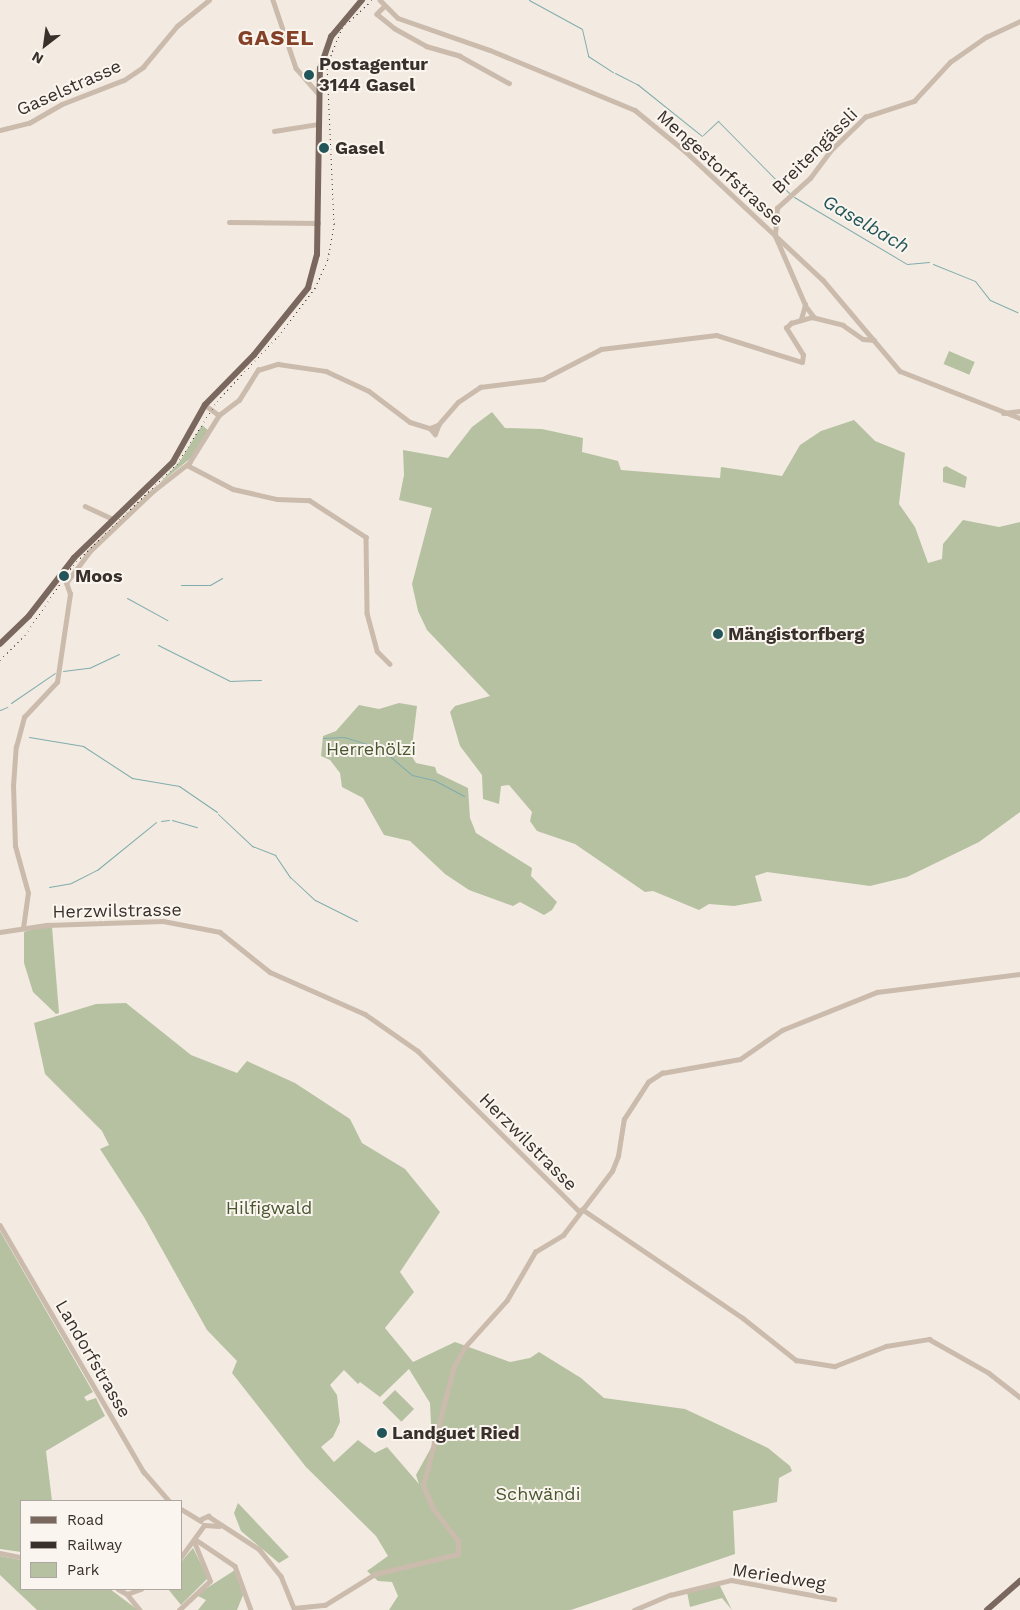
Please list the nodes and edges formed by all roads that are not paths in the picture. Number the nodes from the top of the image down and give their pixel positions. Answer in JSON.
{"nodes":[{"id":1,"x":209,"y":0,"type":"edge"},
{"id":2,"x":273,"y":0,"type":"edge"},
{"id":3,"x":362,"y":0,"type":"edge"},
{"id":4,"x":380,"y":0,"type":"edge"},
{"id":5,"x":384,"y":7,"type":"junction"},
{"id":6,"x":1020,"y":21,"type":"edge"},
{"id":7,"x":509,"y":84,"type":"dead end"},
{"id":8,"x":318,"y":93,"type":"junction"},
{"id":9,"x":318,"y":124,"type":"junction"},
{"id":10,"x":0,"y":130,"type":"edge"},
{"id":11,"x":274,"y":131,"type":"dead end"},
{"id":12,"x":229,"y":222,"type":"dead end"},
{"id":13,"x":318,"y":223,"type":"junction"},
{"id":14,"x":775,"y":236,"type":"junction"},
{"id":15,"x":805,"y":305,"type":"junction"},
{"id":16,"x":814,"y":318,"type":"junction"},
{"id":17,"x":800,"y":319,"type":"junction"},
{"id":18,"x":874,"y":340,"type":"junction"},
{"id":19,"x":205,"y":405,"type":"junction"},
{"id":20,"x":1020,"y":411,"type":"edge"},
{"id":21,"x":1004,"y":413,"type":"junction"},
{"id":22,"x":219,"y":415,"type":"junction"},
{"id":23,"x":1020,"y":418,"type":"edge"},
{"id":24,"x":187,"y":465,"type":"junction"},
{"id":25,"x":85,"y":506,"type":"dead end"},
{"id":26,"x":113,"y":519,"type":"junction"},
{"id":27,"x":0,"y":644,"type":"edge"},
{"id":28,"x":390,"y":664,"type":"dead end"},
{"id":29,"x":23,"y":928,"type":"junction"},
{"id":30,"x":0,"y":932,"type":"edge"},
{"id":31,"x":1020,"y":974,"type":"edge"},
{"id":32,"x":581,"y":1210,"type":"junction"},
{"id":33,"x":0,"y":1225,"type":"edge"},
{"id":34,"x":1020,"y":1397,"type":"edge"},
{"id":35,"x":168,"y":1500,"type":"edge"},
{"id":36,"x":182,"y":1510,"type":"edge"},
{"id":37,"x":201,"y":1519,"type":"junction"},
{"id":38,"x":211,"y":1519,"type":"junction"},
{"id":39,"x":206,"y":1525,"type":"junction"},
{"id":40,"x":219,"y":1526,"type":"junction"},
{"id":41,"x":194,"y":1541,"type":"junction"},
{"id":42,"x":0,"y":1553,"type":"edge"},
{"id":43,"x":182,"y":1555,"type":"edge"},
{"id":44,"x":20,"y":1556,"type":"edge"},
{"id":45,"x":1020,"y":1581,"type":"edge"},
{"id":46,"x":120,"y":1590,"type":"edge"},
{"id":47,"x":138,"y":1590,"type":"edge"},
{"id":48,"x":127,"y":1594,"type":"junction"},
{"id":49,"x":834,"y":1599,"type":"dead end"},
{"id":50,"x":294,"y":1609,"type":"edge"},
{"id":51,"x":140,"y":1610,"type":"edge"},
{"id":52,"x":179,"y":1610,"type":"edge"},
{"id":53,"x":251,"y":1610,"type":"edge"},
{"id":54,"x":634,"y":1610,"type":"edge"},
{"id":55,"x":987,"y":1610,"type":"edge"}],
"edges":[{"from":1,"to":10,"type":"street","name":"Gaselstrasse"},
{"from":2,"to":8,"type":"street"},
{"from":3,"to":8,"type":"main road"},
{"from":4,"to":5,"type":"street","name":"Mengestorfstrasse"},
{"from":5,"to":7,"type":"street"},
{"from":5,"to":14,"type":"street","name":"Mengestorfstrasse"},
{"from":6,"to":14,"type":"street","name":"Breitengässli"},
{"from":8,"to":9,"type":"main road"},
{"from":9,"to":11,"type":"street"},
{"from":9,"to":13,"type":"main road"},
{"from":12,"to":13,"type":"street"},
{"from":13,"to":19,"type":"main road"},
{"from":14,"to":15,"type":"street"},
{"from":14,"to":18,"type":"street","name":"Mengestorfstrasse"},
{"from":15,"to":16,"type":"street"},
{"from":15,"to":17,"type":"street"},
{"from":16,"to":17,"type":"street"},
{"from":16,"to":18,"type":"street"},
{"from":17,"to":22,"type":"street"},
{"from":18,"to":21,"type":"street","name":"Mengestorfstrasse"},
{"from":19,"to":22,"type":"street"},
{"from":19,"to":26,"type":"main road"},
{"from":20,"to":21,"type":"street"},
{"from":21,"to":23,"type":"street","name":"Mengestorfstrasse"},
{"from":22,"to":24,"type":"street"},
{"from":24,"to":28,"type":"street"},
{"from":24,"to":29,"type":"street"},
{"from":25,"to":26,"type":"street"},
{"from":26,"to":27,"type":"main road"},
{"from":29,"to":30,"type":"street","name":"Herzwilstrasse"},
{"from":29,"to":32,"type":"street","name":"Herzwilstrasse"},
{"from":31,"to":32,"type":"street"},
{"from":32,"to":34,"type":"street","name":"Herzwilstrasse"},
{"from":32,"to":50,"type":"street"},
{"from":33,"to":35,"type":"street","name":"Landorfstrasse"},
{"from":36,"to":37,"type":"street"},
{"from":37,"to":38,"type":"street"},
{"from":37,"to":39,"type":"street"},
{"from":38,"to":39,"type":"street"},
{"from":38,"to":40,"type":"street"},
{"from":39,"to":40,"type":"street"},
{"from":39,"to":41,"type":"street"},
{"from":40,"to":50,"type":"street"},
{"from":41,"to":43,"type":"street"},
{"from":41,"to":52,"type":"street"},
{"from":41,"to":53,"type":"street"},
{"from":42,"to":44,"type":"street"},
{"from":45,"to":55,"type":"main road"},
{"from":46,"to":48,"type":"street"},
{"from":47,"to":48,"type":"street"},
{"from":48,"to":51,"type":"street"},
{"from":49,"to":54,"type":"street","name":"Meriedweg"}]}
